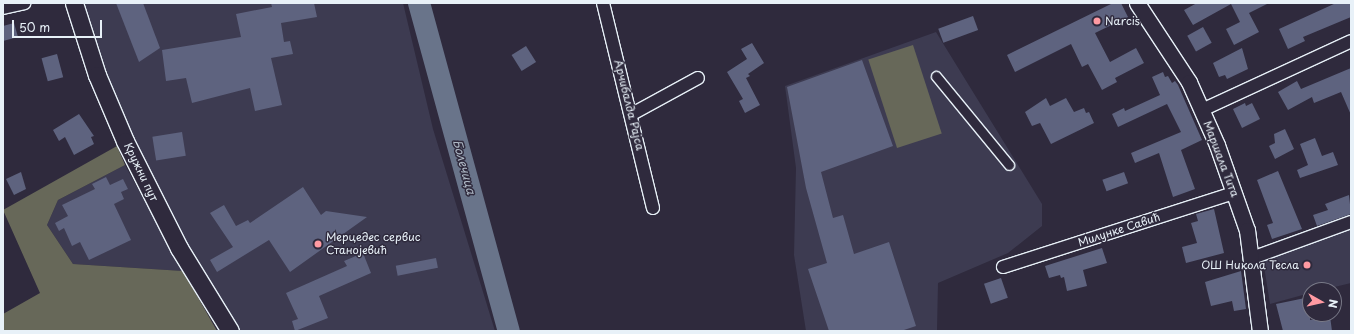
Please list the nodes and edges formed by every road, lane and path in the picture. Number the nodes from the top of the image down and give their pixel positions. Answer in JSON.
{"nodes":[{"id":1,"x":24,"y":3,"type":"edge"},
{"id":2,"x":74,"y":3,"type":"edge"},
{"id":3,"x":603,"y":3,"type":"edge"},
{"id":4,"x":1137,"y":3,"type":"edge"},
{"id":5,"x":3,"y":8,"type":"edge"},
{"id":6,"x":1351,"y":41,"type":"edge"},
{"id":7,"x":936,"y":76,"type":"dead end"},
{"id":8,"x":698,"y":78,"type":"dead end"},
{"id":9,"x":1202,"y":110,"type":"junction"},
{"id":10,"x":632,"y":114,"type":"junction"},
{"id":11,"x":1009,"y":165,"type":"dead end"},
{"id":12,"x":1234,"y":193,"type":"junction"},
{"id":13,"x":653,"y":208,"type":"dead end"},
{"id":14,"x":1351,"y":222,"type":"edge"},
{"id":15,"x":1252,"y":258,"type":"junction"},
{"id":16,"x":1003,"y":267,"type":"dead end"},
{"id":17,"x":230,"y":331,"type":"edge"},
{"id":18,"x":1260,"y":331,"type":"edge"}],
"edges":[{"from":1,"to":5,"type":"street"},
{"from":2,"to":17,"type":"main road","name":"Кружни пут"},
{"from":3,"to":10,"type":"street","name":"Арчибалда Рајса"},
{"from":4,"to":9,"type":"street","name":"Маршала Тита"},
{"from":6,"to":9,"type":"street"},
{"from":7,"to":11,"type":"street"},
{"from":8,"to":10,"type":"street"},
{"from":9,"to":12,"type":"street","name":"Маршала Тита"},
{"from":10,"to":13,"type":"street","name":"Арчибалда Рајса"},
{"from":12,"to":15,"type":"street","name":"Маршала Тита"},
{"from":12,"to":16,"type":"street","name":"Милунке Савић"},
{"from":14,"to":15,"type":"street"},
{"from":15,"to":18,"type":"street","name":"Маршала Тита"}]}
